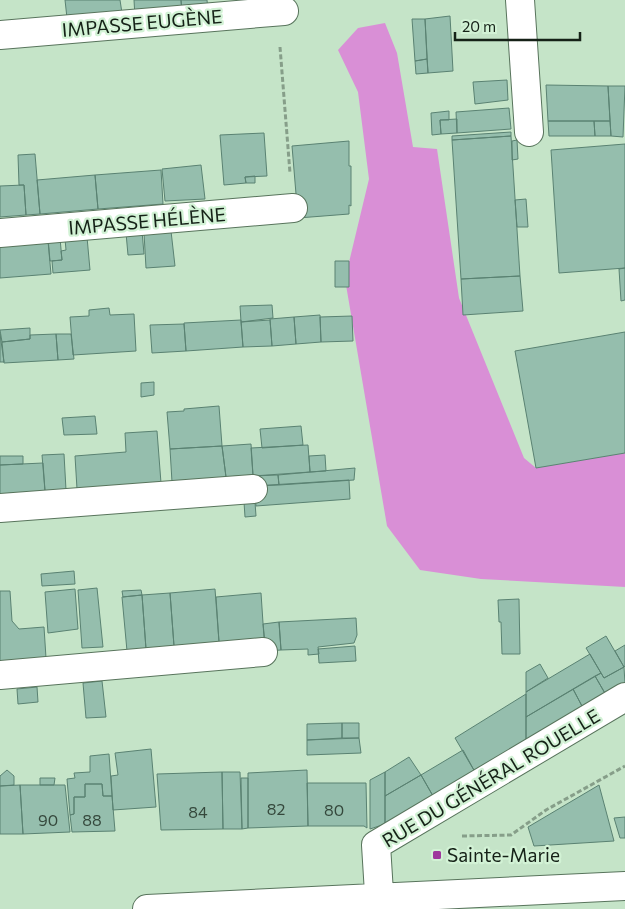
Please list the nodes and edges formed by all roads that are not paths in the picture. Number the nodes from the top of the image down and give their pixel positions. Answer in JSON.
{"nodes":[{"id":1,"x":520,"y":0,"type":"edge"},
{"id":2,"x":281,"y":11,"type":"road end"},
{"id":3,"x":0,"y":35,"type":"edge"},
{"id":4,"x":529,"y":132,"type":"dead end"},
{"id":5,"x":293,"y":208,"type":"road end"},
{"id":6,"x":0,"y":233,"type":"edge"},
{"id":7,"x":253,"y":489,"type":"dead end"},
{"id":8,"x":0,"y":508,"type":"edge"},
{"id":9,"x":262,"y":652,"type":"dead end"},
{"id":10,"x":0,"y":675,"type":"edge"},
{"id":11,"x":625,"y":698,"type":"edge"},
{"id":12,"x":625,"y":886,"type":"edge"},
{"id":13,"x":445,"y":902,"type":"edge"},
{"id":14,"x":380,"y":904,"type":"edge"},
{"id":15,"x":147,"y":909,"type":"edge"}],
"edges":[{"from":1,"to":4,"type":"street"},
{"from":2,"to":3,"type":"street","name":"IMPASSE EUGÈNE"},
{"from":5,"to":6,"type":"street","name":"IMPASSE HÉLÈNE"},
{"from":7,"to":8,"type":"street"},
{"from":9,"to":10,"type":"street"},
{"from":11,"to":14,"type":"street","name":"RUE DU GÉNÉRAL ROUELLE"},
{"from":12,"to":13,"type":"street"},
{"from":13,"to":14,"type":"street"},
{"from":14,"to":15,"type":"street"}]}
